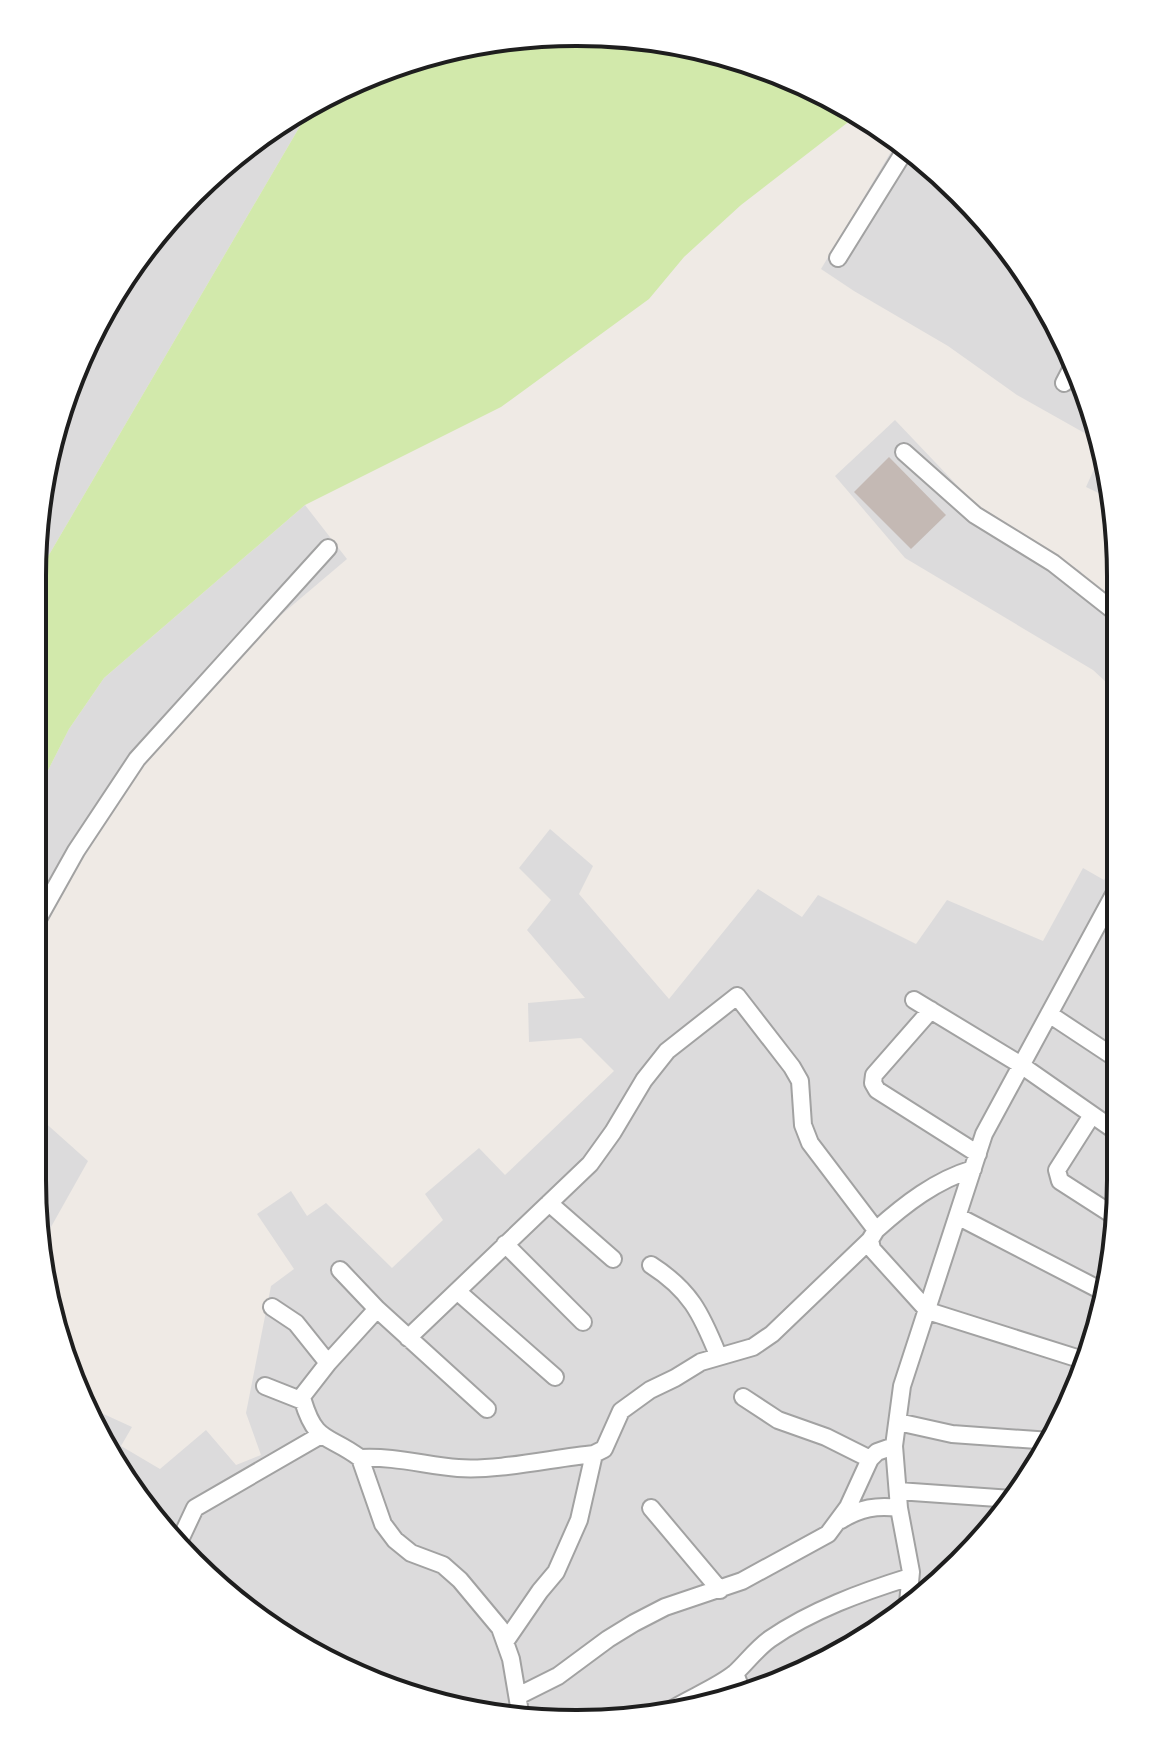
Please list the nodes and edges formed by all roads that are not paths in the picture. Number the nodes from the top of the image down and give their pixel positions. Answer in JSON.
{"nodes":[{"id":1,"x":901,"y":157,"type":"edge"},
{"id":2,"x":838,"y":258,"type":"dead end"},
{"id":3,"x":1068,"y":376,"type":"edge"},
{"id":4,"x":1064,"y":383,"type":"dead end"},
{"id":5,"x":904,"y":452,"type":"dead end"},
{"id":6,"x":328,"y":548,"type":"dead end"},
{"id":7,"x":1107,"y":606,"type":"edge"},
{"id":8,"x":46,"y":905,"type":"edge"},
{"id":9,"x":1107,"y":907,"type":"edge"},
{"id":10,"x":914,"y":1000,"type":"dead end"},
{"id":11,"x":931,"y":1010,"type":"junction"},
{"id":12,"x":1049,"y":1014,"type":"junction"},
{"id":13,"x":1107,"y":1052,"type":"edge"},
{"id":14,"x":1021,"y":1065,"type":"junction"},
{"id":15,"x":1092,"y":1115,"type":"junction"},
{"id":16,"x":1107,"y":1125,"type":"edge"},
{"id":17,"x":976,"y":1161,"type":"junction"},
{"id":18,"x":549,"y":1203,"type":"junction"},
{"id":19,"x":1106,"y":1211,"type":"edge"},
{"id":20,"x":959,"y":1217,"type":"junction"},
{"id":21,"x":873,"y":1235,"type":"junction"},
{"id":22,"x":505,"y":1244,"type":"junction"},
{"id":23,"x":613,"y":1259,"type":"dead end"},
{"id":24,"x":651,"y":1265,"type":"dead end"},
{"id":25,"x":340,"y":1270,"type":"dead end"},
{"id":26,"x":1096,"y":1288,"type":"edge"},
{"id":27,"x":457,"y":1291,"type":"junction"},
{"id":28,"x":272,"y":1307,"type":"dead end"},
{"id":29,"x":377,"y":1309,"type":"junction"},
{"id":30,"x":928,"y":1311,"type":"junction"},
{"id":31,"x":583,"y":1322,"type":"dead end"},
{"id":32,"x":408,"y":1338,"type":"junction"},
{"id":33,"x":718,"y":1355,"type":"junction"},
{"id":34,"x":1076,"y":1358,"type":"edge"},
{"id":35,"x":328,"y":1363,"type":"junction"},
{"id":36,"x":555,"y":1377,"type":"dead end"},
{"id":37,"x":265,"y":1386,"type":"dead end"},
{"id":38,"x":743,"y":1397,"type":"dead end"},
{"id":39,"x":300,"y":1399,"type":"junction"},
{"id":40,"x":487,"y":1409,"type":"dead end"},
{"id":41,"x":898,"y":1422,"type":"junction"},
{"id":42,"x":321,"y":1435,"type":"junction"},
{"id":43,"x":1039,"y":1440,"type":"edge"},
{"id":44,"x":894,"y":1446,"type":"junction"},
{"id":45,"x":594,"y":1454,"type":"junction"},
{"id":46,"x":360,"y":1458,"type":"junction"},
{"id":47,"x":870,"y":1459,"type":"junction"},
{"id":48,"x":999,"y":1499,"type":"edge"},
{"id":49,"x":899,"y":1500,"type":"junction"},
{"id":50,"x":651,"y":1508,"type":"dead end"},
{"id":51,"x":837,"y":1523,"type":"junction"},
{"id":52,"x":183,"y":1534,"type":"edge"},
{"id":53,"x":910,"y":1577,"type":"junction"},
{"id":54,"x":720,"y":1590,"type":"junction"},
{"id":55,"x":909,"y":1592,"type":"edge"},
{"id":56,"x":505,"y":1642,"type":"junction"},
{"id":57,"x":735,"y":1673,"type":"junction"},
{"id":58,"x":739,"y":1684,"type":"edge"},
{"id":59,"x":518,"y":1696,"type":"junction"},
{"id":60,"x":694,"y":1697,"type":"edge"},
{"id":61,"x":519,"y":1706,"type":"edge"}],
"edges":[{"from":1,"to":2,"type":"street"},
{"from":3,"to":4,"type":"street"},
{"from":5,"to":7,"type":"street"},
{"from":6,"to":8,"type":"street"},
{"from":9,"to":12,"type":"street"},
{"from":10,"to":11,"type":"street"},
{"from":11,"to":14,"type":"street"},
{"from":11,"to":17,"type":"street"},
{"from":12,"to":13,"type":"street"},
{"from":12,"to":14,"type":"street"},
{"from":14,"to":15,"type":"street"},
{"from":14,"to":17,"type":"street"},
{"from":15,"to":16,"type":"street"},
{"from":15,"to":19,"type":"street"},
{"from":17,"to":20,"type":"street"},
{"from":17,"to":21,"type":"street"},
{"from":18,"to":21,"type":"street"},
{"from":18,"to":22,"type":"street"},
{"from":18,"to":23,"type":"street"},
{"from":20,"to":26,"type":"street"},
{"from":20,"to":30,"type":"street"},
{"from":21,"to":30,"type":"street"},
{"from":21,"to":33,"type":"street"},
{"from":22,"to":27,"type":"street"},
{"from":22,"to":31,"type":"street"},
{"from":24,"to":33,"type":"street"},
{"from":25,"to":29,"type":"street"},
{"from":27,"to":32,"type":"street"},
{"from":27,"to":36,"type":"street"},
{"from":28,"to":35,"type":"street"},
{"from":29,"to":32,"type":"street"},
{"from":29,"to":35,"type":"street"},
{"from":30,"to":34,"type":"street"},
{"from":30,"to":41,"type":"street"},
{"from":32,"to":40,"type":"street"},
{"from":33,"to":45,"type":"street"},
{"from":35,"to":39,"type":"street"},
{"from":37,"to":39,"type":"street"},
{"from":38,"to":47,"type":"street"},
{"from":39,"to":42,"type":"street"},
{"from":41,"to":43,"type":"street"},
{"from":41,"to":44,"type":"street"},
{"from":42,"to":46,"type":"street"},
{"from":42,"to":52,"type":"street"},
{"from":44,"to":47,"type":"street"},
{"from":44,"to":49,"type":"street"},
{"from":45,"to":46,"type":"street"},
{"from":45,"to":56,"type":"street"},
{"from":46,"to":56,"type":"street"},
{"from":47,"to":51,"type":"street"},
{"from":48,"to":49,"type":"street"},
{"from":49,"to":51,"type":"street"},
{"from":49,"to":53,"type":"street"},
{"from":50,"to":54,"type":"street"},
{"from":51,"to":54,"type":"street"},
{"from":53,"to":55,"type":"street"},
{"from":53,"to":57,"type":"street"},
{"from":54,"to":59,"type":"street"},
{"from":56,"to":59,"type":"street"},
{"from":57,"to":58,"type":"street"},
{"from":57,"to":60,"type":"street"},
{"from":59,"to":61,"type":"street"}]}
